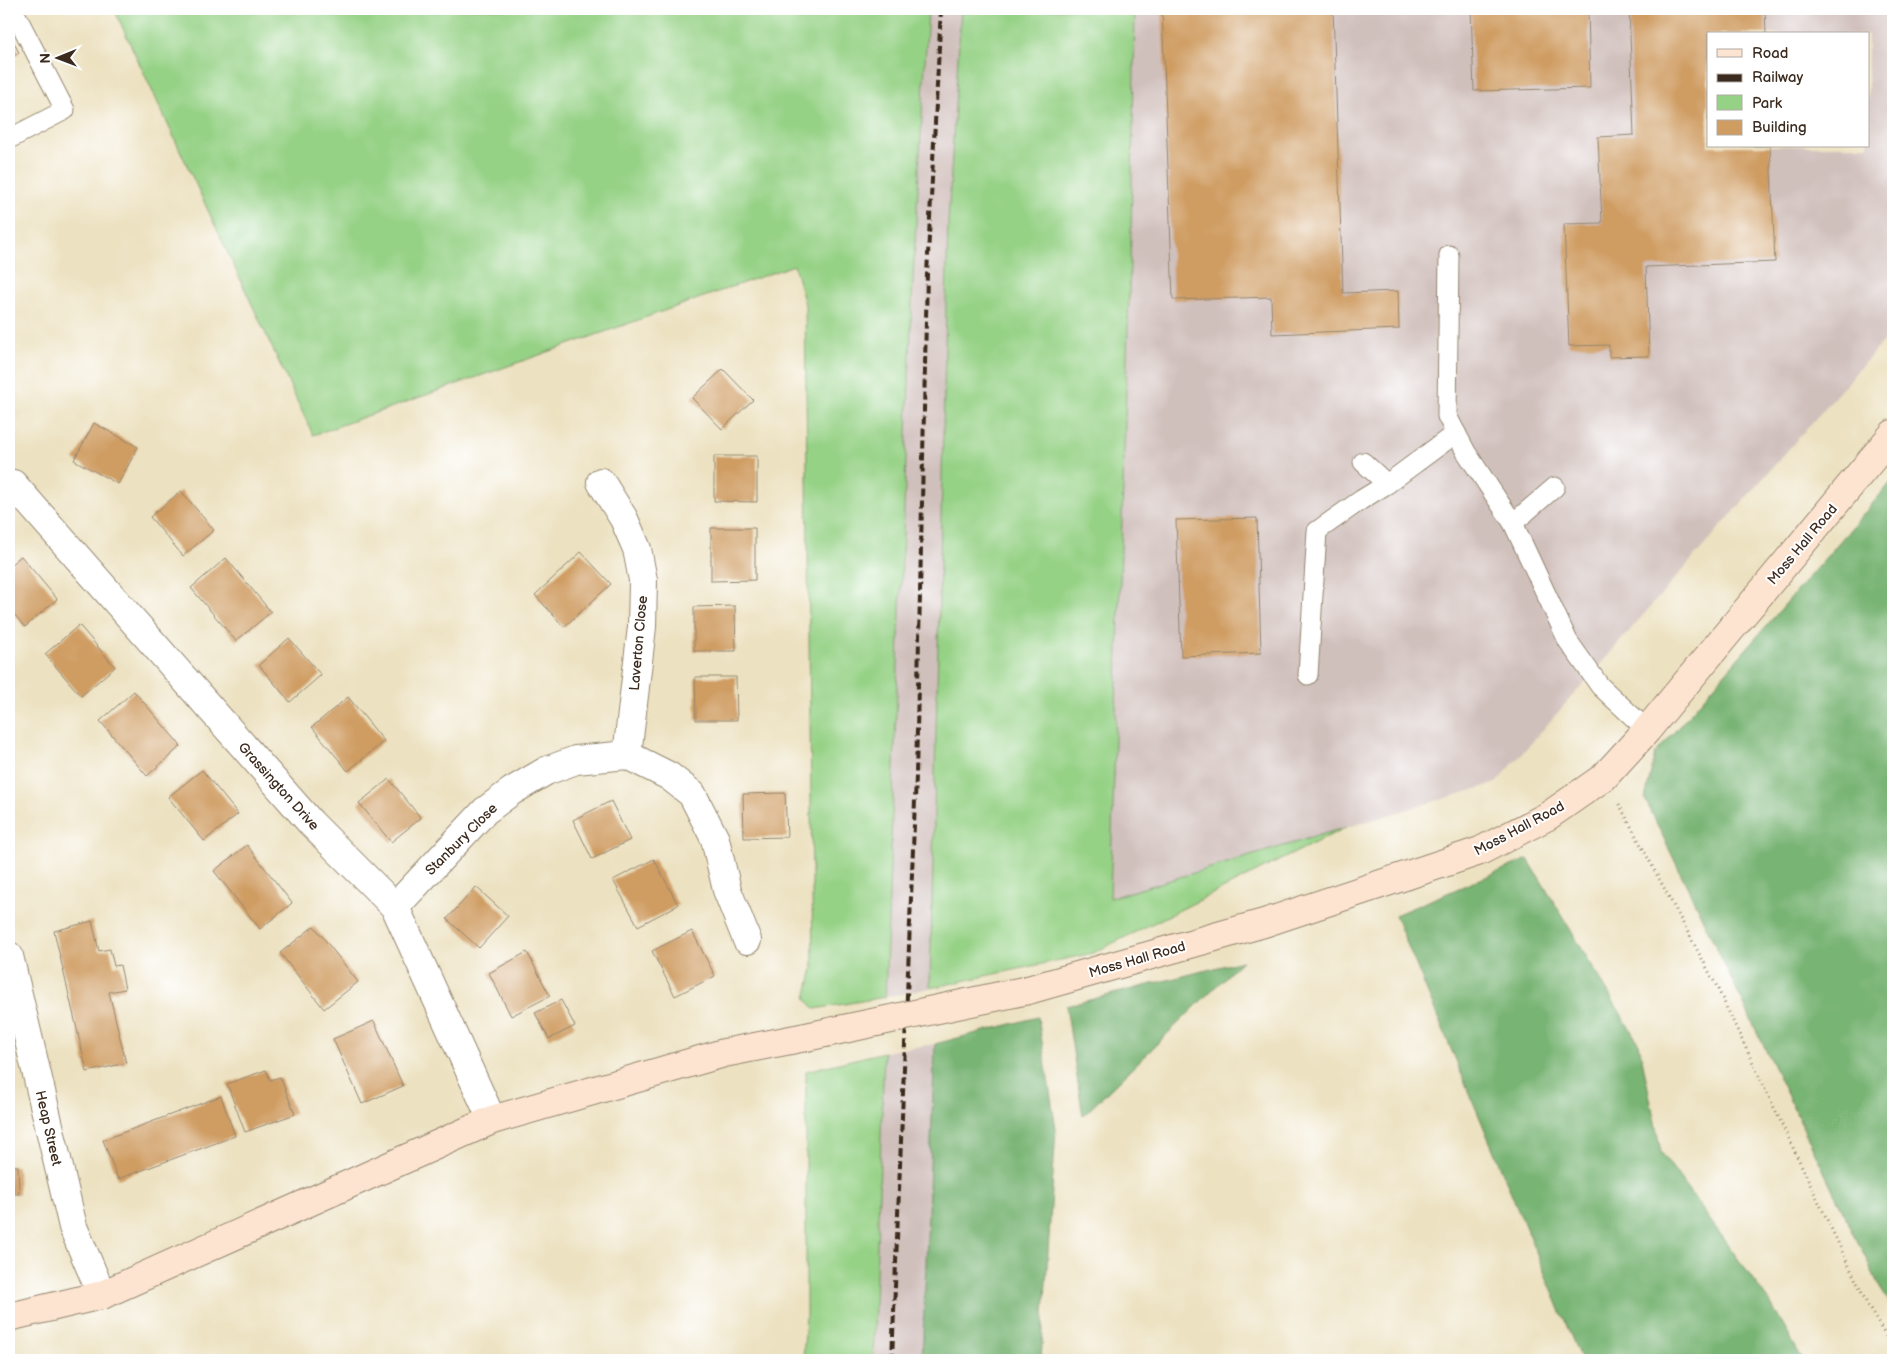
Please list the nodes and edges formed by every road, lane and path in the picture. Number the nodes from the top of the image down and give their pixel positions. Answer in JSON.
{"nodes":[{"id":1,"x":13,"y":9,"type":"edge"},
{"id":2,"x":9,"y":139,"type":"edge"},
{"id":3,"x":1449,"y":255,"type":"dead end"},
{"id":4,"x":1456,"y":433,"type":"junction"},
{"id":5,"x":1893,"y":434,"type":"edge"},
{"id":6,"x":1363,"y":462,"type":"dead end"},
{"id":7,"x":600,"y":482,"type":"dead end"},
{"id":8,"x":13,"y":484,"type":"dead end"},
{"id":9,"x":1387,"y":484,"type":"junction"},
{"id":10,"x":1555,"y":488,"type":"dead end"},
{"id":11,"x":1513,"y":523,"type":"junction"},
{"id":12,"x":1308,"y":675,"type":"dead end"},
{"id":13,"x":1647,"y":730,"type":"junction"},
{"id":14,"x":626,"y":755,"type":"junction"},
{"id":15,"x":1604,"y":777,"type":"junction"},
{"id":16,"x":395,"y":907,"type":"junction"},
{"id":17,"x":747,"y":940,"type":"dead end"},
{"id":18,"x":9,"y":956,"type":"edge"},
{"id":19,"x":13,"y":994,"type":"edge"},
{"id":20,"x":492,"y":1120,"type":"junction"},
{"id":21,"x":102,"y":1296,"type":"junction"},
{"id":22,"x":9,"y":1317,"type":"edge"},
{"id":23,"x":1893,"y":1348,"type":"edge"}],
"edges":[{"from":1,"to":2,"type":"lane"},
{"from":3,"to":4,"type":"lane"},
{"from":4,"to":9,"type":"lane"},
{"from":4,"to":11,"type":"lane"},
{"from":5,"to":13,"type":"street","name":"Moss Hall Road"},
{"from":6,"to":9,"type":"lane"},
{"from":7,"to":14,"type":"street","name":"Laverton Close"},
{"from":8,"to":16,"type":"street","name":"Grassington Drive"},
{"from":9,"to":12,"type":"lane"},
{"from":10,"to":11,"type":"lane"},
{"from":11,"to":13,"type":"lane"},
{"from":13,"to":15,"type":"street","name":"Moss Hall Road"},
{"from":14,"to":16,"type":"street","name":"Stanbury Close"},
{"from":14,"to":17,"type":"street"},
{"from":15,"to":20,"type":"street","name":"Moss Hall Road","bridge":true},
{"from":15,"to":23,"type":"path"},
{"from":16,"to":20,"type":"street","name":"Grassington Drive"},
{"from":18,"to":19,"type":"street","name":"Heap Street"},
{"from":19,"to":21,"type":"street","name":"Heap Street"},
{"from":20,"to":21,"type":"street","name":"Moss Hall Road"},
{"from":21,"to":22,"type":"street","name":"Moss Hall Road"}]}
